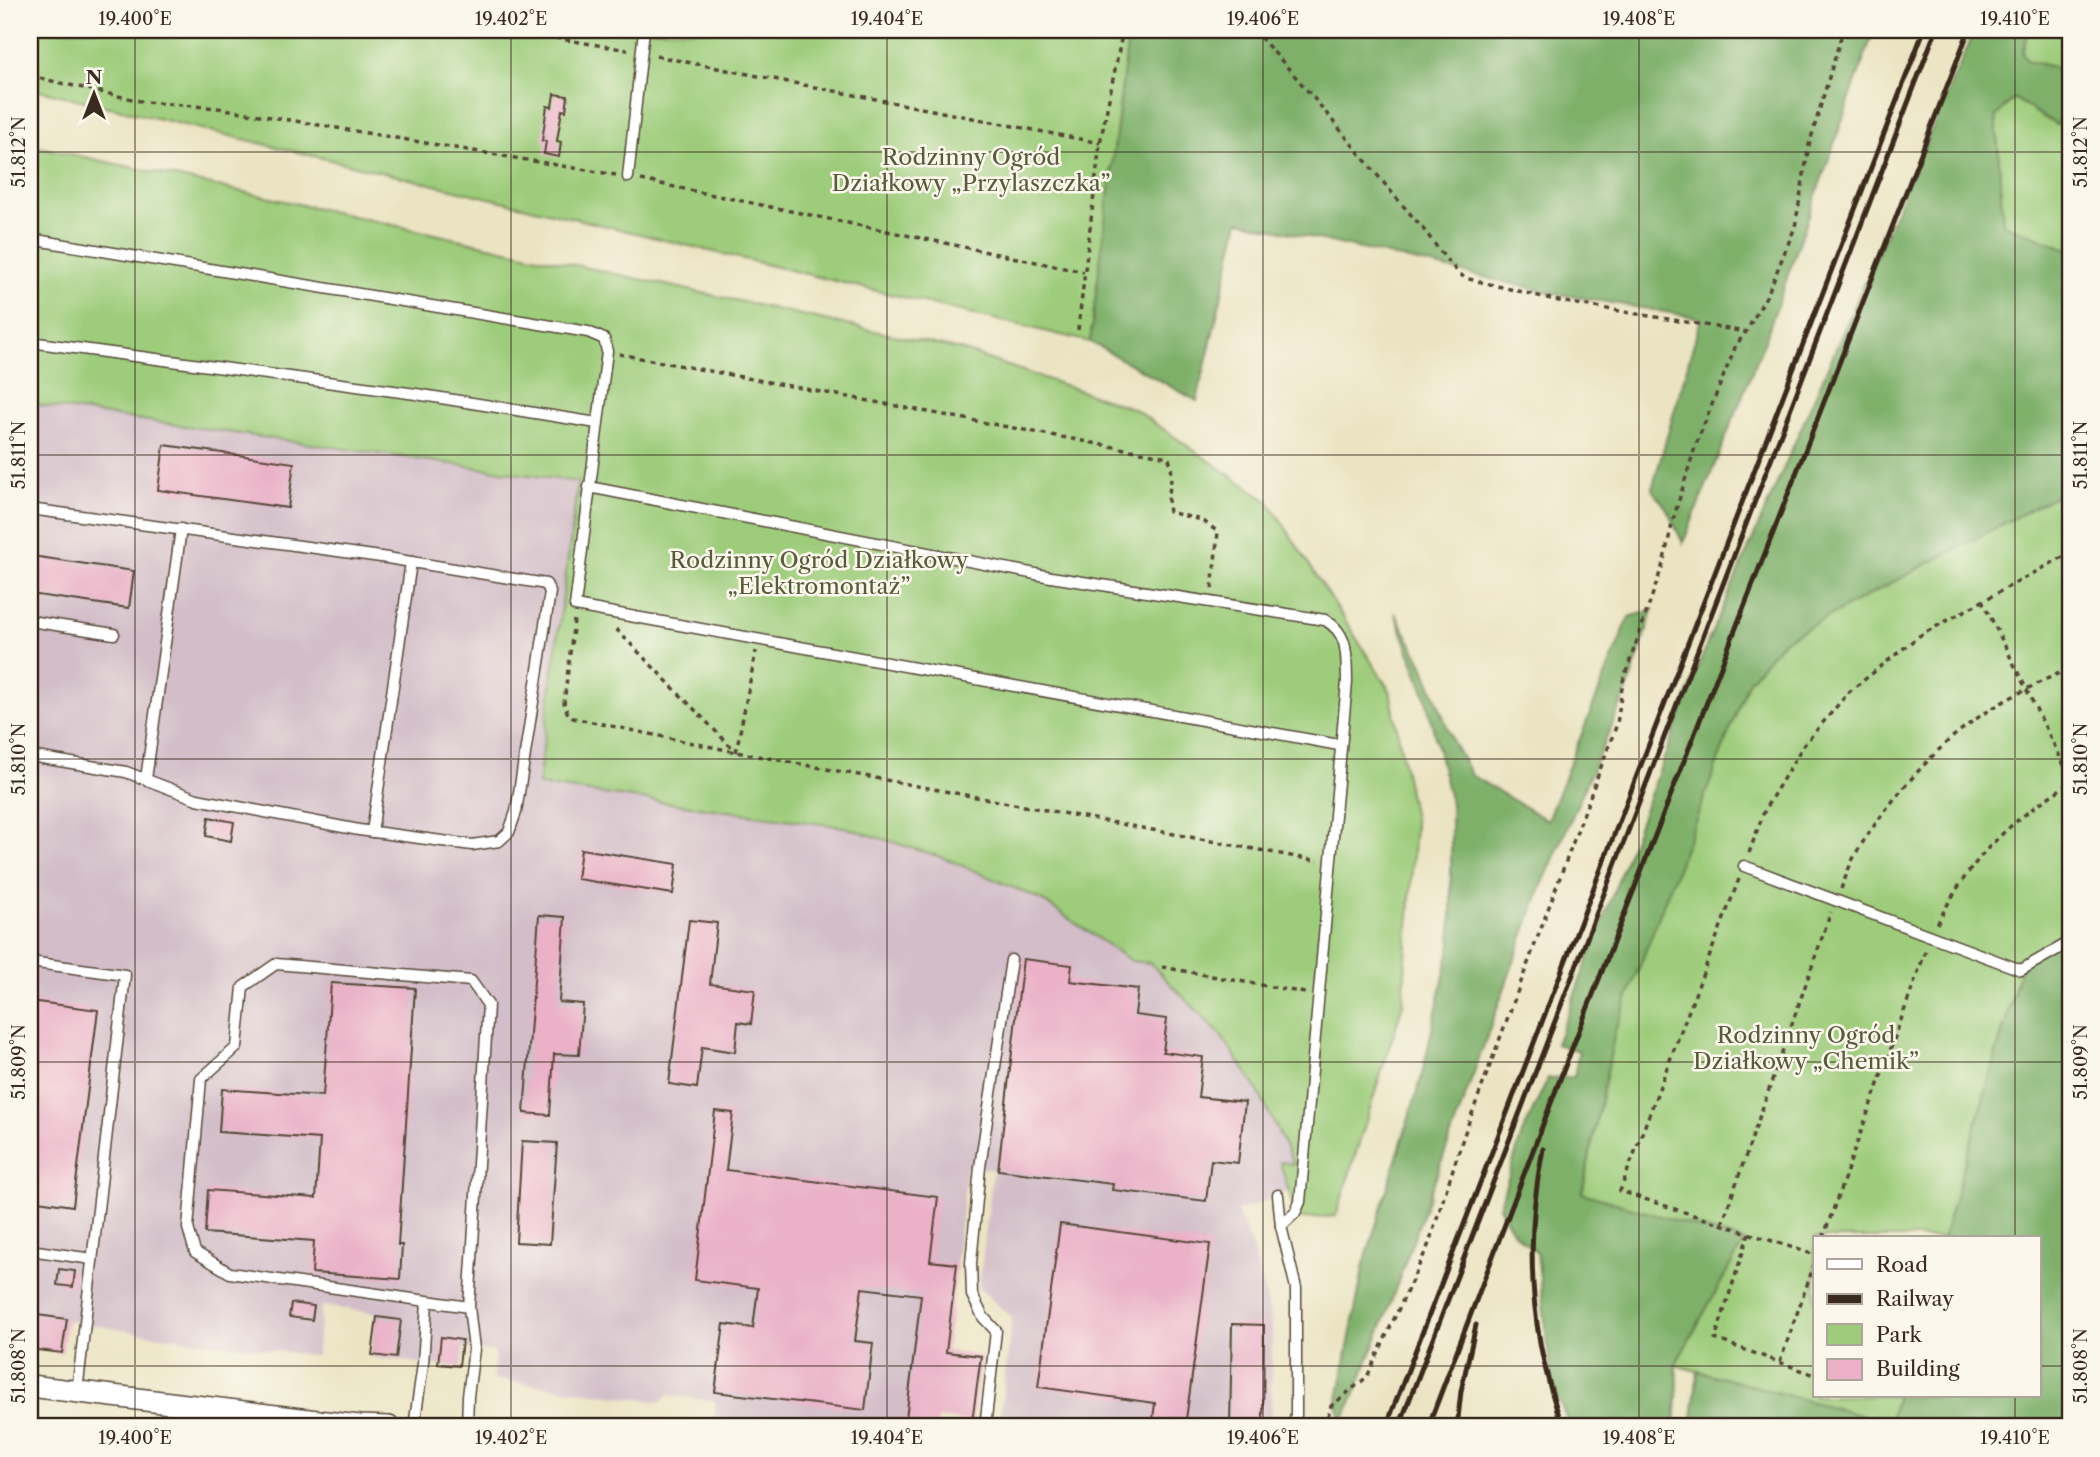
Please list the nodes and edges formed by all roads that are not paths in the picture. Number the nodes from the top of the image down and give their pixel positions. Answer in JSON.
{"nodes":[{"id":1,"x":644,"y":30,"type":"edge"},
{"id":2,"x":628,"y":177,"type":"road end"},
{"id":3,"x":30,"y":239,"type":"edge"},
{"id":4,"x":30,"y":342,"type":"edge"},
{"id":5,"x":597,"y":423,"type":"junction"},
{"id":6,"x":589,"y":487,"type":"junction"},
{"id":7,"x":30,"y":509,"type":"edge"},
{"id":8,"x":181,"y":529,"type":"junction"},
{"id":9,"x":411,"y":562,"type":"junction"},
{"id":10,"x":30,"y":621,"type":"edge"},
{"id":11,"x":114,"y":634,"type":"dead end"},
{"id":12,"x":1339,"y":745,"type":"junction"},
{"id":13,"x":30,"y":756,"type":"edge"},
{"id":14,"x":146,"y":779,"type":"junction"},
{"id":15,"x":372,"y":832,"type":"junction"},
{"id":16,"x":1744,"y":866,"type":"road end"},
{"id":17,"x":2070,"y":942,"type":"edge"},
{"id":18,"x":1011,"y":960,"type":"dead end"},
{"id":19,"x":30,"y":961,"type":"edge"},
{"id":20,"x":1278,"y":1195,"type":"dead end"},
{"id":21,"x":1281,"y":1226,"type":"junction"},
{"id":22,"x":30,"y":1250,"type":"edge"},
{"id":23,"x":92,"y":1259,"type":"junction"},
{"id":24,"x":427,"y":1302,"type":"junction"},
{"id":25,"x":469,"y":1307,"type":"junction"},
{"id":26,"x":30,"y":1386,"type":"edge"},
{"id":27,"x":77,"y":1392,"type":"junction"},
{"id":28,"x":389,"y":1427,"type":"edge"},
{"id":29,"x":414,"y":1427,"type":"edge"},
{"id":30,"x":467,"y":1427,"type":"edge"},
{"id":31,"x":985,"y":1427,"type":"edge"},
{"id":32,"x":1293,"y":1427,"type":"edge"}],
"edges":[{"from":1,"to":2,"type":"lane"},
{"from":3,"to":5,"type":"lane"},
{"from":4,"to":5,"type":"lane"},
{"from":5,"to":6,"type":"lane"},
{"from":6,"to":12,"type":"lane"},
{"from":6,"to":12,"type":"lane"},
{"from":7,"to":8,"type":"lane"},
{"from":8,"to":9,"type":"lane"},
{"from":8,"to":14,"type":"lane"},
{"from":9,"to":15,"type":"lane"},
{"from":9,"to":15,"type":"lane"},
{"from":10,"to":11,"type":"lane"},
{"from":12,"to":21,"type":"lane"},
{"from":13,"to":14,"type":"lane"},
{"from":14,"to":15,"type":"lane"},
{"from":16,"to":17,"type":"lane"},
{"from":18,"to":31,"type":"lane"},
{"from":19,"to":23,"type":"lane"},
{"from":20,"to":21,"type":"lane"},
{"from":21,"to":32,"type":"lane"},
{"from":22,"to":23,"type":"lane"},
{"from":23,"to":27,"type":"lane"},
{"from":24,"to":25,"type":"lane"},
{"from":24,"to":25,"type":"lane"},
{"from":24,"to":29,"type":"lane"},
{"from":25,"to":30,"type":"lane"},
{"from":26,"to":27,"type":"street"},
{"from":27,"to":28,"type":"street"}]}
